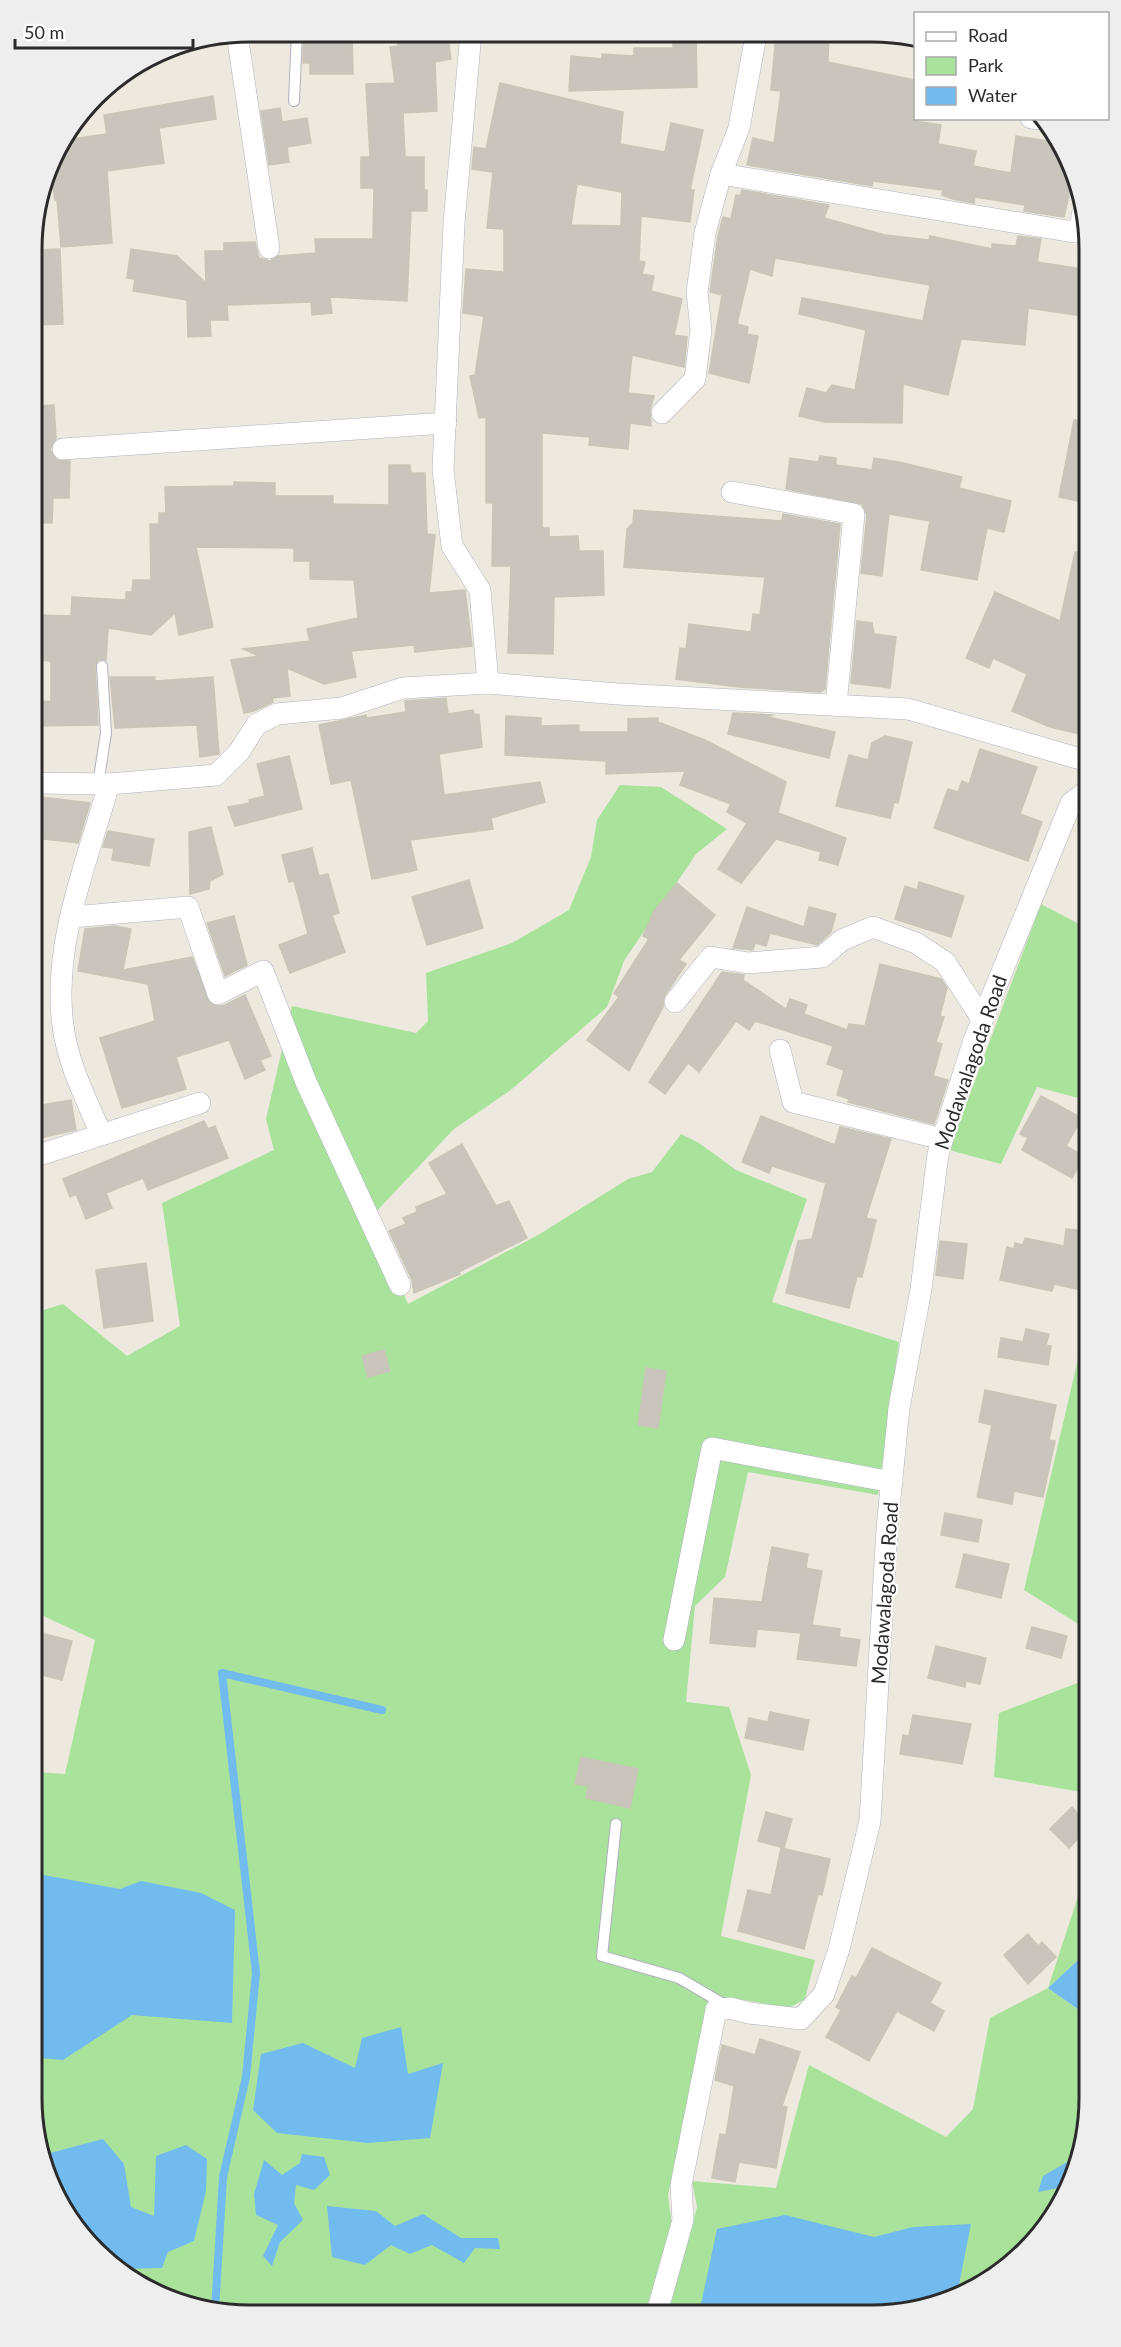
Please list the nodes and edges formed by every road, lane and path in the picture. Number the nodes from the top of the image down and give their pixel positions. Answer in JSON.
{"nodes":[{"id":1,"x":297,"y":42,"type":"edge"},
{"id":2,"x":470,"y":42,"type":"edge"},
{"id":3,"x":755,"y":42,"type":"edge"},
{"id":4,"x":238,"y":43,"type":"edge"},
{"id":5,"x":294,"y":101,"type":"dead end"},
{"id":6,"x":721,"y":174,"type":"junction"},
{"id":7,"x":1077,"y":228,"type":"edge"},
{"id":8,"x":269,"y":248,"type":"dead end"},
{"id":9,"x":662,"y":413,"type":"dead end"},
{"id":10,"x":446,"y":423,"type":"junction"},
{"id":11,"x":63,"y":449,"type":"dead end"},
{"id":12,"x":732,"y":492,"type":"dead end"},
{"id":13,"x":102,"y":666,"type":"dead end"},
{"id":14,"x":488,"y":683,"type":"junction"},
{"id":15,"x":836,"y":705,"type":"junction"},
{"id":16,"x":1079,"y":759,"type":"edge"},
{"id":17,"x":42,"y":783,"type":"edge"},
{"id":18,"x":104,"y":784,"type":"junction"},
{"id":19,"x":1079,"y":797,"type":"edge"},
{"id":20,"x":72,"y":916,"type":"junction"},
{"id":21,"x":675,"y":1002,"type":"dead end"},
{"id":22,"x":982,"y":1019,"type":"junction"},
{"id":23,"x":780,"y":1050,"type":"dead end"},
{"id":24,"x":200,"y":1103,"type":"dead end"},
{"id":25,"x":101,"y":1134,"type":"junction"},
{"id":26,"x":942,"y":1139,"type":"junction"},
{"id":27,"x":42,"y":1154,"type":"edge"},
{"id":28,"x":400,"y":1285,"type":"dead end"},
{"id":29,"x":892,"y":1482,"type":"junction"},
{"id":30,"x":674,"y":1640,"type":"dead end"},
{"id":31,"x":616,"y":1824,"type":"dead end"},
{"id":32,"x":730,"y":2008,"type":"junction"},
{"id":33,"x":659,"y":2305,"type":"edge"}],
"edges":[{"from":1,"to":5,"type":"lane"},
{"from":2,"to":10,"type":"street"},
{"from":3,"to":6,"type":"street"},
{"from":4,"to":8,"type":"street"},
{"from":6,"to":7,"type":"street"},
{"from":6,"to":9,"type":"street"},
{"from":10,"to":11,"type":"street"},
{"from":10,"to":14,"type":"street"},
{"from":12,"to":15,"type":"street"},
{"from":13,"to":18,"type":"lane"},
{"from":14,"to":15,"type":"street"},
{"from":14,"to":18,"type":"street"},
{"from":15,"to":16,"type":"street"},
{"from":17,"to":18,"type":"street"},
{"from":18,"to":20,"type":"street"},
{"from":19,"to":22,"type":"street","name":"Modawalagoda Road"},
{"from":20,"to":25,"type":"street"},
{"from":20,"to":28,"type":"street"},
{"from":21,"to":22,"type":"street"},
{"from":22,"to":26,"type":"street","name":"Modawalagoda Road"},
{"from":23,"to":26,"type":"street"},
{"from":24,"to":25,"type":"street"},
{"from":25,"to":27,"type":"street"},
{"from":26,"to":29,"type":"street","name":"Modawalagoda Road"},
{"from":29,"to":30,"type":"street"},
{"from":29,"to":32,"type":"street","name":"Modawalagoda Road"},
{"from":31,"to":32,"type":"lane"},
{"from":32,"to":33,"type":"street"}]}
